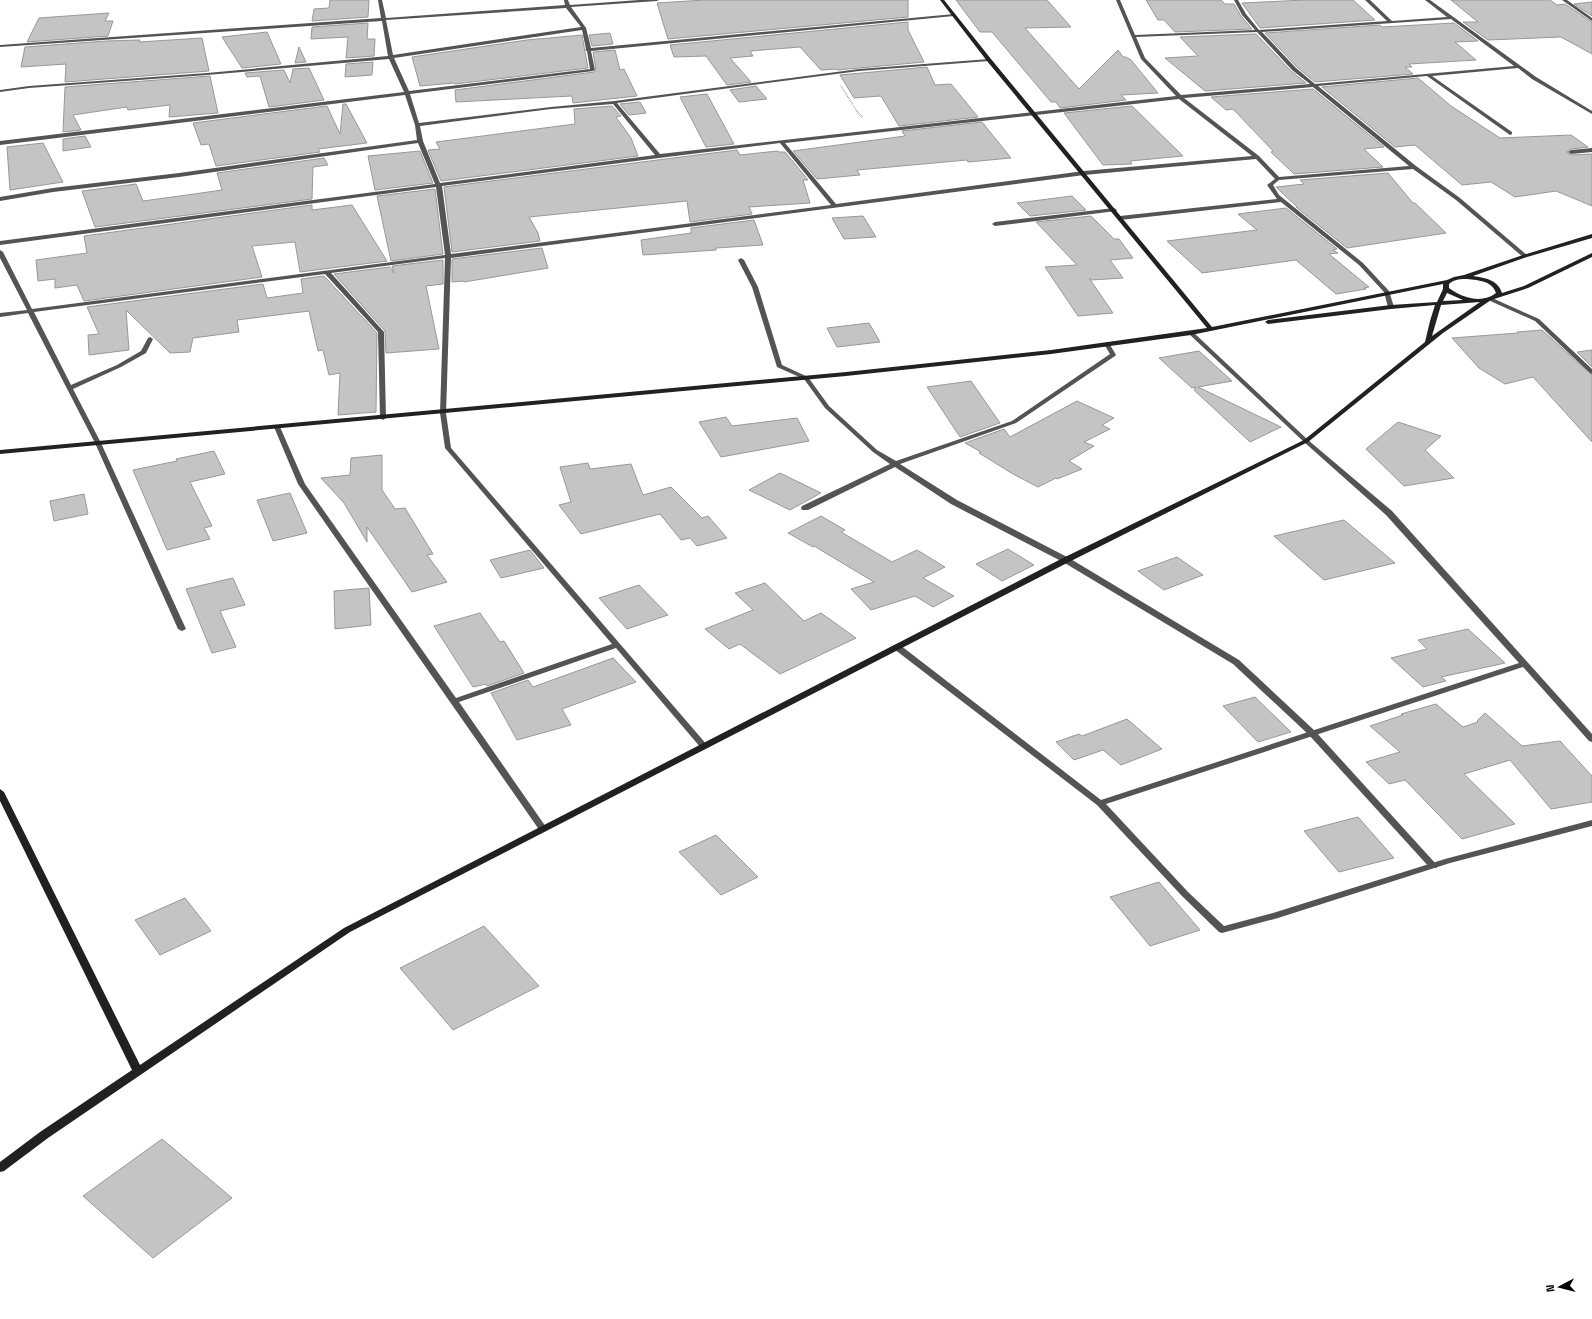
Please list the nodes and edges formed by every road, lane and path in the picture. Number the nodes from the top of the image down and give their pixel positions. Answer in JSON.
{"nodes":[{"id":1,"x":380,"y":0,"type":"edge"},
{"id":2,"x":566,"y":0,"type":"edge"},
{"id":3,"x":657,"y":0,"type":"edge"},
{"id":4,"x":942,"y":0,"type":"edge"},
{"id":5,"x":1118,"y":0,"type":"edge"},
{"id":6,"x":1236,"y":0,"type":"edge"},
{"id":7,"x":1367,"y":0,"type":"edge"},
{"id":8,"x":1427,"y":0,"type":"edge"},
{"id":9,"x":1564,"y":0,"type":"edge"},
{"id":10,"x":568,"y":7,"type":"junction"},
{"id":11,"x":954,"y":15,"type":"junction"},
{"id":12,"x":1592,"y":15,"type":"edge"},
{"id":13,"x":1585,"y":16,"type":"junction"},
{"id":14,"x":1452,"y":18,"type":"junction"},
{"id":15,"x":382,"y":19,"type":"junction"},
{"id":16,"x":1592,"y":20,"type":"edge"},
{"id":17,"x":1391,"y":22,"type":"junction"},
{"id":18,"x":584,"y":28,"type":"junction"},
{"id":19,"x":1258,"y":32,"type":"junction"},
{"id":20,"x":1133,"y":36,"type":"junction"},
{"id":21,"x":0,"y":46,"type":"edge"},
{"id":22,"x":587,"y":50,"type":"junction"},
{"id":23,"x":390,"y":57,"type":"junction"},
{"id":24,"x":989,"y":60,"type":"junction"},
{"id":25,"x":1518,"y":67,"type":"junction"},
{"id":26,"x":834,"y":73,"type":"junction"},
{"id":27,"x":1428,"y":75,"type":"junction"},
{"id":28,"x":1313,"y":86,"type":"junction"},
{"id":29,"x":0,"y":91,"type":"edge"},
{"id":30,"x":407,"y":92,"type":"junction"},
{"id":31,"x":1180,"y":97,"type":"junction"},
{"id":32,"x":614,"y":102,"type":"junction"},
{"id":33,"x":1033,"y":113,"type":"junction"},
{"id":34,"x":1592,"y":113,"type":"edge"},
{"id":35,"x":417,"y":125,"type":"junction"},
{"id":36,"x":881,"y":130,"type":"junction"},
{"id":37,"x":1510,"y":133,"type":"dead end"},
{"id":38,"x":420,"y":141,"type":"junction"},
{"id":39,"x":782,"y":142,"type":"junction"},
{"id":40,"x":0,"y":143,"type":"edge"},
{"id":41,"x":1592,"y":150,"type":"edge"},
{"id":42,"x":1571,"y":152,"type":"dead end"},
{"id":43,"x":659,"y":156,"type":"junction"},
{"id":44,"x":1257,"y":157,"type":"junction"},
{"id":45,"x":1414,"y":167,"type":"junction"},
{"id":46,"x":1084,"y":173,"type":"junction"},
{"id":47,"x":1278,"y":179,"type":"junction"},
{"id":48,"x":439,"y":186,"type":"junction"},
{"id":49,"x":0,"y":199,"type":"edge"},
{"id":50,"x":1282,"y":200,"type":"junction"},
{"id":51,"x":835,"y":206,"type":"junction"},
{"id":52,"x":1114,"y":210,"type":"junction"},
{"id":53,"x":1120,"y":218,"type":"junction"},
{"id":54,"x":995,"y":224,"type":"dead end"},
{"id":55,"x":1592,"y":236,"type":"edge"},
{"id":56,"x":0,"y":244,"type":"edge"},
{"id":57,"x":0,"y":252,"type":"edge"},
{"id":58,"x":1592,"y":255,"type":"edge"},
{"id":59,"x":1525,"y":256,"type":"junction"},
{"id":60,"x":448,"y":257,"type":"junction"},
{"id":61,"x":741,"y":260,"type":"dead end"},
{"id":62,"x":326,"y":272,"type":"junction"},
{"id":63,"x":1465,"y":277,"type":"junction"},
{"id":64,"x":1449,"y":281,"type":"junction"},
{"id":65,"x":1446,"y":289,"type":"junction"},
{"id":66,"x":1387,"y":292,"type":"junction"},
{"id":67,"x":1492,"y":298,"type":"junction"},
{"id":68,"x":1480,"y":300,"type":"junction"},
{"id":69,"x":1438,"y":304,"type":"junction"},
{"id":70,"x":1391,"y":306,"type":"junction"},
{"id":71,"x":31,"y":312,"type":"junction"},
{"id":72,"x":0,"y":315,"type":"edge"},
{"id":73,"x":1211,"y":329,"type":"junction"},
{"id":74,"x":1191,"y":333,"type":"junction"},
{"id":75,"x":150,"y":339,"type":"dead end"},
{"id":76,"x":1428,"y":342,"type":"junction"},
{"id":77,"x":1107,"y":344,"type":"junction"},
{"id":78,"x":1592,"y":372,"type":"edge"},
{"id":79,"x":806,"y":378,"type":"junction"},
{"id":80,"x":70,"y":388,"type":"junction"},
{"id":81,"x":442,"y":412,"type":"junction"},
{"id":82,"x":383,"y":418,"type":"junction"},
{"id":83,"x":277,"y":427,"type":"junction"},
{"id":84,"x":1306,"y":441,"type":"junction"},
{"id":85,"x":98,"y":443,"type":"junction"},
{"id":86,"x":0,"y":452,"type":"edge"},
{"id":87,"x":895,"y":464,"type":"junction"},
{"id":88,"x":805,"y":508,"type":"dead end"},
{"id":89,"x":1066,"y":560,"type":"junction"},
{"id":90,"x":182,"y":628,"type":"dead end"},
{"id":91,"x":617,"y":645,"type":"junction"},
{"id":92,"x":897,"y":647,"type":"junction"},
{"id":93,"x":1525,"y":664,"type":"junction"},
{"id":94,"x":454,"y":701,"type":"junction"},
{"id":95,"x":1312,"y":733,"type":"junction"},
{"id":96,"x":1592,"y":739,"type":"edge"},
{"id":97,"x":704,"y":746,"type":"junction"},
{"id":98,"x":0,"y":792,"type":"edge"},
{"id":99,"x":1100,"y":802,"type":"junction"},
{"id":100,"x":1592,"y":823,"type":"edge"},
{"id":101,"x":543,"y":829,"type":"junction"},
{"id":102,"x":1433,"y":866,"type":"junction"},
{"id":103,"x":138,"y":1071,"type":"junction"},
{"id":104,"x":0,"y":1168,"type":"edge"}],
"edges":[{"from":1,"to":15,"type":"street"},
{"from":2,"to":10,"type":"street"},
{"from":3,"to":10,"type":"street"},
{"from":4,"to":11,"type":"street"},
{"from":5,"to":20,"type":"street"},
{"from":6,"to":19,"type":"street"},
{"from":7,"to":17,"type":"street"},
{"from":8,"to":14,"type":"street"},
{"from":9,"to":13,"type":"street"},
{"from":10,"to":15,"type":"street"},
{"from":10,"to":18,"type":"street"},
{"from":11,"to":22,"type":"street"},
{"from":11,"to":24,"type":"street"},
{"from":12,"to":13,"type":"street"},
{"from":13,"to":16,"type":"street"},
{"from":14,"to":17,"type":"street"},
{"from":14,"to":25,"type":"street"},
{"from":15,"to":21,"type":"street"},
{"from":15,"to":23,"type":"street"},
{"from":17,"to":19,"type":"street"},
{"from":18,"to":22,"type":"street"},
{"from":18,"to":23,"type":"street"},
{"from":19,"to":20,"type":"street"},
{"from":19,"to":28,"type":"street"},
{"from":20,"to":31,"type":"street"},
{"from":22,"to":30,"type":"street"},
{"from":23,"to":29,"type":"street"},
{"from":23,"to":30,"type":"street"},
{"from":24,"to":26,"type":"street"},
{"from":24,"to":33,"type":"street"},
{"from":25,"to":27,"type":"street"},
{"from":25,"to":34,"type":"street"},
{"from":26,"to":32,"type":"street"},
{"from":26,"to":36,"type":"path"},
{"from":27,"to":28,"type":"street"},
{"from":27,"to":37,"type":"street"},
{"from":28,"to":31,"type":"street"},
{"from":28,"to":45,"type":"street"},
{"from":30,"to":35,"type":"street"},
{"from":30,"to":40,"type":"street"},
{"from":31,"to":33,"type":"street"},
{"from":31,"to":44,"type":"street"},
{"from":32,"to":35,"type":"street"},
{"from":32,"to":43,"type":"street"},
{"from":33,"to":36,"type":"street"},
{"from":33,"to":46,"type":"street"},
{"from":35,"to":38,"type":"street"},
{"from":36,"to":39,"type":"street"},
{"from":38,"to":48,"type":"street"},
{"from":38,"to":49,"type":"street"},
{"from":39,"to":43,"type":"street"},
{"from":39,"to":51,"type":"street"},
{"from":41,"to":42,"type":"street"},
{"from":43,"to":48,"type":"street"},
{"from":44,"to":46,"type":"street"},
{"from":44,"to":47,"type":"street"},
{"from":45,"to":47,"type":"street"},
{"from":45,"to":59,"type":"street"},
{"from":46,"to":51,"type":"street"},
{"from":46,"to":52,"type":"street"},
{"from":47,"to":50,"type":"street"},
{"from":48,"to":56,"type":"street"},
{"from":48,"to":60,"type":"street"},
{"from":50,"to":53,"type":"street"},
{"from":50,"to":66,"type":"street"},
{"from":51,"to":60,"type":"street"},
{"from":52,"to":53,"type":"street"},
{"from":52,"to":54,"type":"street"},
{"from":53,"to":73,"type":"street"},
{"from":55,"to":59,"type":"street"},
{"from":57,"to":71,"type":"street"},
{"from":58,"to":67,"type":"street"},
{"from":59,"to":63,"type":"street"},
{"from":60,"to":62,"type":"street"},
{"from":60,"to":81,"type":"street"},
{"from":61,"to":79,"type":"street"},
{"from":62,"to":71,"type":"street"},
{"from":62,"to":82,"type":"street"},
{"from":63,"to":64,"type":"street"},
{"from":63,"to":67,"type":"street"},
{"from":64,"to":65,"type":"street"},
{"from":64,"to":66,"type":"street"},
{"from":65,"to":68,"type":"street"},
{"from":65,"to":69,"type":"street"},
{"from":66,"to":70,"type":"street"},
{"from":66,"to":73,"type":"street"},
{"from":67,"to":68,"type":"street"},
{"from":67,"to":76,"type":"street"},
{"from":67,"to":78,"type":"street"},
{"from":68,"to":69,"type":"street"},
{"from":69,"to":70,"type":"street"},
{"from":69,"to":76,"type":"street"},
{"from":70,"to":73,"type":"street"},
{"from":71,"to":72,"type":"street"},
{"from":71,"to":80,"type":"street"},
{"from":73,"to":74,"type":"street"},
{"from":74,"to":77,"type":"street"},
{"from":74,"to":84,"type":"street"},
{"from":75,"to":80,"type":"street"},
{"from":76,"to":84,"type":"street"},
{"from":77,"to":79,"type":"street"},
{"from":77,"to":87,"type":"street"},
{"from":79,"to":81,"type":"street"},
{"from":79,"to":87,"type":"street"},
{"from":80,"to":85,"type":"street"},
{"from":81,"to":82,"type":"street"},
{"from":81,"to":91,"type":"street"},
{"from":82,"to":83,"type":"street"},
{"from":83,"to":85,"type":"street"},
{"from":83,"to":94,"type":"street"},
{"from":84,"to":89,"type":"street"},
{"from":84,"to":93,"type":"street"},
{"from":85,"to":86,"type":"street"},
{"from":85,"to":90,"type":"street"},
{"from":87,"to":88,"type":"street"},
{"from":87,"to":89,"type":"street"},
{"from":89,"to":92,"type":"street"},
{"from":89,"to":95,"type":"street"},
{"from":91,"to":94,"type":"street"},
{"from":91,"to":97,"type":"street"},
{"from":92,"to":97,"type":"street"},
{"from":92,"to":99,"type":"street"},
{"from":93,"to":95,"type":"street"},
{"from":93,"to":96,"type":"street"},
{"from":94,"to":101,"type":"street"},
{"from":95,"to":99,"type":"street"},
{"from":95,"to":102,"type":"street"},
{"from":97,"to":101,"type":"street"},
{"from":98,"to":103,"type":"street"},
{"from":99,"to":102,"type":"street"},
{"from":100,"to":102,"type":"street"},
{"from":101,"to":103,"type":"street"},
{"from":103,"to":104,"type":"street"}]}
